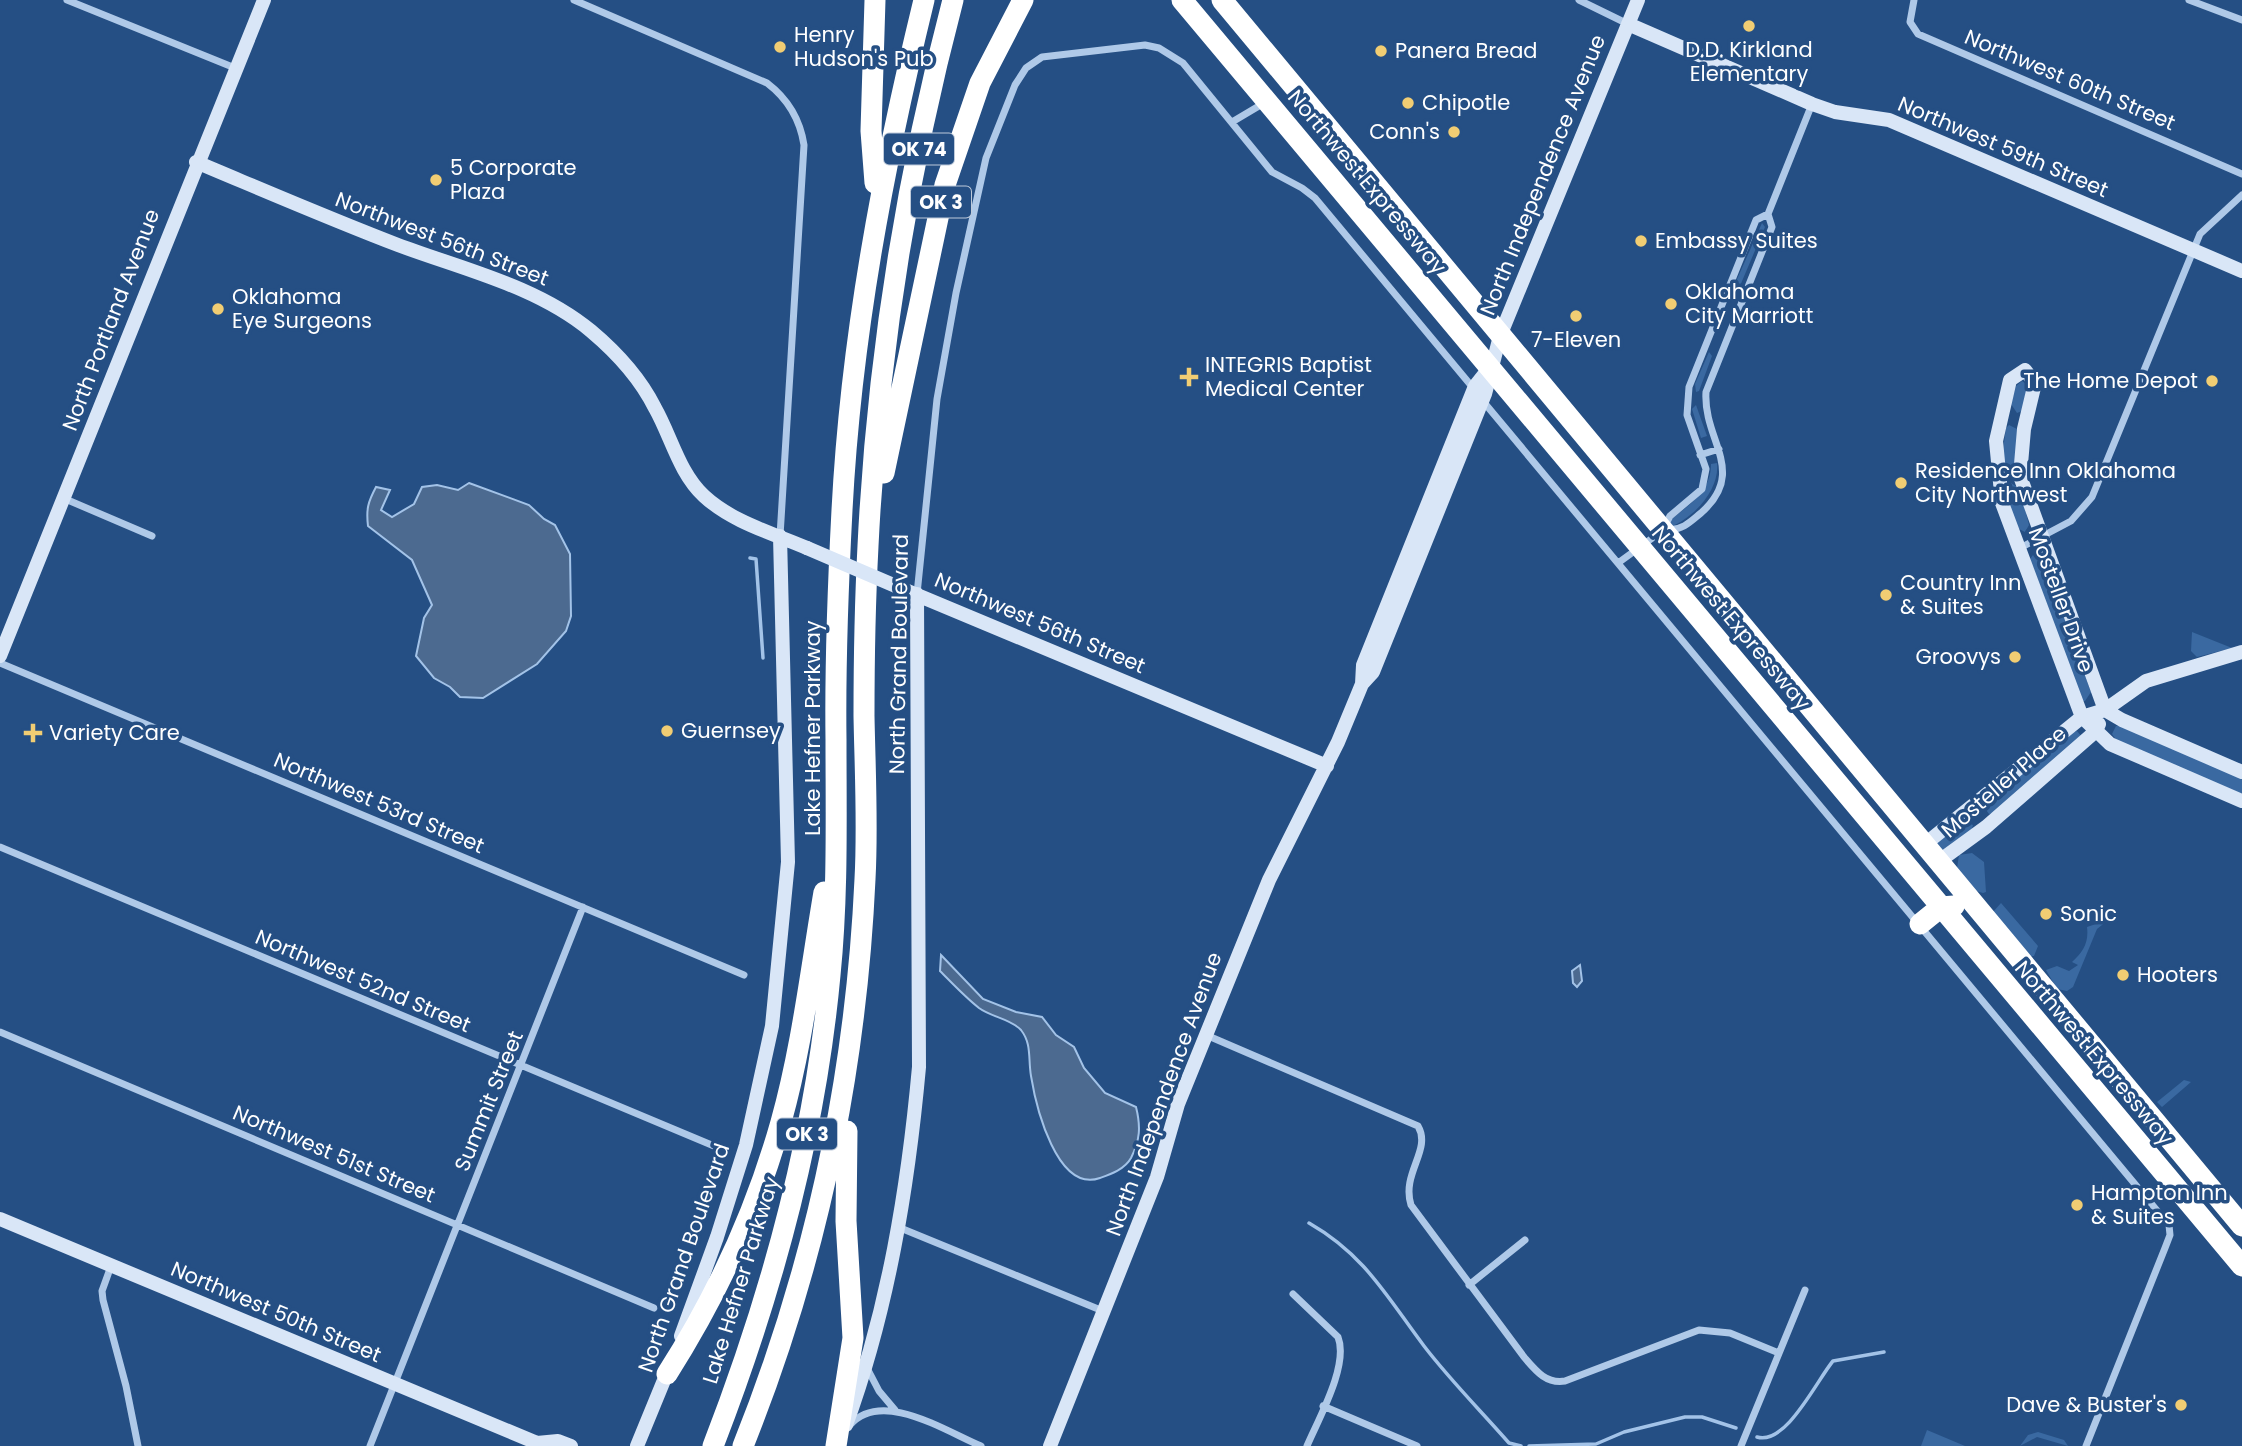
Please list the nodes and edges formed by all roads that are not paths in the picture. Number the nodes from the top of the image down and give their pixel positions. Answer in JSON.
{"nodes":[{"id":1,"x":67,"y":0,"type":"edge"},
{"id":2,"x":264,"y":0,"type":"edge"},
{"id":3,"x":574,"y":0,"type":"edge"},
{"id":4,"x":875,"y":0,"type":"edge"},
{"id":5,"x":923,"y":0,"type":"edge"},
{"id":6,"x":953,"y":0,"type":"edge"},
{"id":7,"x":1023,"y":0,"type":"edge"},
{"id":8,"x":1184,"y":0,"type":"edge"},
{"id":9,"x":1222,"y":0,"type":"edge"},
{"id":10,"x":1579,"y":0,"type":"edge"},
{"id":11,"x":1638,"y":0,"type":"edge"},
{"id":12,"x":1914,"y":0,"type":"edge"},
{"id":13,"x":2189,"y":0,"type":"edge"},
{"id":14,"x":2242,"y":20,"type":"edge"},
{"id":15,"x":1628,"y":24,"type":"junction"},
{"id":16,"x":1262,"y":50,"type":"junction"},
{"id":17,"x":235,"y":68,"type":"junction"},
{"id":18,"x":1268,"y":101,"type":"junction"},
{"id":19,"x":1812,"y":104,"type":"junction"},
{"id":20,"x":1232,"y":122,"type":"junction"},
{"id":21,"x":1321,"y":123,"type":"junction"},
{"id":22,"x":196,"y":162,"type":"junction"},
{"id":23,"x":2242,"y":174,"type":"edge"},
{"id":24,"x":2242,"y":195,"type":"edge"},
{"id":25,"x":1768,"y":214,"type":"junction"},
{"id":26,"x":877,"y":217,"type":"junction"},
{"id":27,"x":2193,"y":250,"type":"junction"},
{"id":28,"x":2242,"y":271,"type":"edge"},
{"id":29,"x":1500,"y":336,"type":"junction"},
{"id":30,"x":1490,"y":366,"type":"junction"},
{"id":31,"x":1478,"y":394,"type":"junction"},
{"id":32,"x":1688,"y":396,"type":"junction"},
{"id":33,"x":1706,"y":402,"type":"junction"},
{"id":34,"x":1719,"y":450,"type":"junction"},
{"id":35,"x":1700,"y":455,"type":"junction"},
{"id":36,"x":63,"y":498,"type":"junction"},
{"id":37,"x":1661,"y":531,"type":"junction"},
{"id":38,"x":152,"y":536,"type":"dead end"},
{"id":39,"x":780,"y":536,"type":"junction"},
{"id":40,"x":2043,"y":538,"type":"junction"},
{"id":41,"x":868,"y":543,"type":"junction"},
{"id":42,"x":1640,"y":547,"type":"junction"},
{"id":43,"x":2020,"y":548,"type":"junction"},
{"id":44,"x":1618,"y":563,"type":"junction"},
{"id":45,"x":917,"y":594,"type":"junction"},
{"id":46,"x":2242,"y":652,"type":"edge"},
{"id":47,"x":0,"y":656,"type":"edge"},
{"id":48,"x":0,"y":663,"type":"edge"},
{"id":49,"x":2108,"y":712,"type":"junction"},
{"id":50,"x":2082,"y":717,"type":"junction"},
{"id":51,"x":2095,"y":731,"type":"junction"},
{"id":52,"x":1327,"y":766,"type":"junction"},
{"id":53,"x":2242,"y":772,"type":"edge"},
{"id":54,"x":2242,"y":801,"type":"edge"},
{"id":55,"x":1971,"y":807,"type":"junction"},
{"id":56,"x":838,"y":810,"type":"junction"},
{"id":57,"x":1986,"y":827,"type":"junction"},
{"id":58,"x":1924,"y":845,"type":"junction"},
{"id":59,"x":0,"y":848,"type":"edge"},
{"id":60,"x":1900,"y":859,"type":"junction"},
{"id":61,"x":1938,"y":862,"type":"junction"},
{"id":62,"x":1975,"y":905,"type":"junction"},
{"id":63,"x":583,"y":907,"type":"junction"},
{"id":64,"x":1941,"y":907,"type":"junction"},
{"id":65,"x":1920,"y":924,"type":"junction"},
{"id":66,"x":744,"y":975,"type":"dead end"},
{"id":67,"x":0,"y":1032,"type":"edge"},
{"id":68,"x":1205,"y":1035,"type":"junction"},
{"id":69,"x":522,"y":1067,"type":"junction"},
{"id":70,"x":847,"y":1069,"type":"junction"},
{"id":71,"x":714,"y":1146,"type":"dead end"},
{"id":72,"x":0,"y":1219,"type":"edge"},
{"id":73,"x":458,"y":1224,"type":"junction"},
{"id":74,"x":2242,"y":1226,"type":"edge"},
{"id":75,"x":898,"y":1227,"type":"junction"},
{"id":76,"x":1525,"y":1240,"type":"dead end"},
{"id":77,"x":2222,"y":1243,"type":"junction"},
{"id":78,"x":111,"y":1266,"type":"junction"},
{"id":79,"x":2242,"y":1266,"type":"edge"},
{"id":80,"x":2242,"y":1282,"type":"edge"},
{"id":81,"x":1469,"y":1285,"type":"junction"},
{"id":82,"x":1805,"y":1290,"type":"dead end"},
{"id":83,"x":1293,"y":1294,"type":"dead end"},
{"id":84,"x":654,"y":1308,"type":"dead end"},
{"id":85,"x":1104,"y":1311,"type":"junction"},
{"id":86,"x":1779,"y":1353,"type":"junction"},
{"id":87,"x":867,"y":1368,"type":"junction"},
{"id":88,"x":667,"y":1374,"type":"junction"},
{"id":89,"x":395,"y":1385,"type":"junction"},
{"id":90,"x":1323,"y":1406,"type":"junction"},
{"id":91,"x":895,"y":1410,"type":"junction"},
{"id":92,"x":840,"y":1441,"type":"edge"},
{"id":93,"x":537,"y":1445,"type":"edge"},
{"id":94,"x":138,"y":1446,"type":"edge"},
{"id":95,"x":370,"y":1446,"type":"edge"},
{"id":96,"x":571,"y":1446,"type":"edge"},
{"id":97,"x":637,"y":1446,"type":"edge"},
{"id":98,"x":713,"y":1446,"type":"edge"},
{"id":99,"x":743,"y":1446,"type":"edge"},
{"id":100,"x":981,"y":1446,"type":"edge"},
{"id":101,"x":1050,"y":1446,"type":"edge"},
{"id":102,"x":1307,"y":1446,"type":"edge"},
{"id":103,"x":1417,"y":1446,"type":"edge"},
{"id":104,"x":1741,"y":1446,"type":"edge"},
{"id":105,"x":2086,"y":1446,"type":"edge"}],
"edges":[{"from":1,"to":17,"type":"street"},
{"from":2,"to":17,"type":"street","name":"North Portland Avenue"},
{"from":3,"to":39,"type":"street","name":"North Grand Boulevard"},
{"from":4,"to":26,"type":"highway","number":"OK 3"},
{"from":5,"to":26,"type":"highway","name":"Lake Hefner Parkway","number":"OK 74"},
{"from":6,"to":41,"type":"highway","number":"OK 74"},
{"from":7,"to":41,"type":"highway","number":"OK 3"},
{"from":8,"to":16,"type":"highway"},
{"from":8,"to":18,"type":"highway","name":"Northwest Expressway"},
{"from":9,"to":16,"type":"highway","name":"Northwest Expressway"},
{"from":10,"to":15,"type":"street"},
{"from":11,"to":15,"type":"street","name":"North Independence Avenue"},
{"from":12,"to":23,"type":"street","name":"Northwest 60th Street"},
{"from":13,"to":14,"type":"street"},
{"from":15,"to":19,"type":"street","name":"Northwest 59th Street"},
{"from":15,"to":29,"type":"street","name":"North Independence Avenue"},
{"from":16,"to":21,"type":"highway","name":"Northwest Expressway"},
{"from":17,"to":22,"type":"street","name":"North Portland Avenue"},
{"from":18,"to":20,"type":"street"},
{"from":18,"to":21,"type":"highway"},
{"from":18,"to":30,"type":"highway","name":"Northwest Expressway"},
{"from":19,"to":25,"type":"street"},
{"from":19,"to":27,"type":"street","name":"Northwest 59th Street"},
{"from":20,"to":31,"type":"street"},
{"from":20,"to":45,"type":"street","name":"North Grand Boulevard"},
{"from":21,"to":29,"type":"highway","name":"Northwest Expressway"},
{"from":22,"to":36,"type":"street","name":"North Portland Avenue"},
{"from":22,"to":39,"type":"street","name":"Northwest 56th Street"},
{"from":24,"to":27,"type":"street"},
{"from":25,"to":32,"type":"street"},
{"from":25,"to":33,"type":"street"},
{"from":26,"to":56,"type":"highway","name":"Lake Hefner Parkway","number":"OK 3"},
{"from":27,"to":28,"type":"street","name":"Northwest 59th Street"},
{"from":27,"to":40,"type":"street"},
{"from":29,"to":30,"type":"street","name":"North Independence Avenue"},
{"from":29,"to":37,"type":"highway","name":"Northwest Expressway"},
{"from":30,"to":31,"type":"street","name":"North Independence Avenue"},
{"from":30,"to":42,"type":"highway","name":"Northwest Expressway"},
{"from":31,"to":44,"type":"street"},
{"from":31,"to":52,"type":"street","name":"North Independence Avenue"},
{"from":32,"to":33,"type":"street"},
{"from":32,"to":35,"type":"street"},
{"from":33,"to":34,"type":"street"},
{"from":34,"to":35,"type":"street"},
{"from":34,"to":37,"type":"street"},
{"from":35,"to":37,"type":"street"},
{"from":36,"to":38,"type":"street"},
{"from":36,"to":47,"type":"street","name":"North Portland Avenue"},
{"from":37,"to":42,"type":"street"},
{"from":37,"to":58,"type":"highway","name":"Northwest Expressway"},
{"from":39,"to":45,"type":"street","name":"Northwest 56th Street","bridge":true},
{"from":39,"to":88,"type":"street","name":"North Grand Boulevard"},
{"from":40,"to":43,"type":"street"},
{"from":40,"to":43,"type":"street","name":"Mosteller Drive"},
{"from":40,"to":49,"type":"street","name":"Mosteller Drive"},
{"from":41,"to":70,"type":"highway","number":"OK 3"},
{"from":42,"to":44,"type":"street"},
{"from":42,"to":60,"type":"highway","name":"Northwest Expressway"},
{"from":43,"to":50,"type":"street","name":"Mosteller Drive"},
{"from":44,"to":65,"type":"street"},
{"from":45,"to":52,"type":"street","name":"Northwest 56th Street"},
{"from":45,"to":75,"type":"street","name":"North Grand Boulevard"},
{"from":46,"to":49,"type":"street"},
{"from":48,"to":63,"type":"street","name":"Northwest 53rd Street"},
{"from":49,"to":50,"type":"street"},
{"from":49,"to":51,"type":"street"},
{"from":49,"to":53,"type":"street"},
{"from":50,"to":51,"type":"street"},
{"from":50,"to":55,"type":"street","name":"Mosteller Place"},
{"from":51,"to":54,"type":"street"},
{"from":51,"to":57,"type":"street","name":"Mosteller Place"},
{"from":52,"to":68,"type":"street","name":"North Independence Avenue"},
{"from":55,"to":57,"type":"street"},
{"from":55,"to":58,"type":"street","name":"Mosteller Place"},
{"from":56,"to":88,"type":"highway"},
{"from":56,"to":98,"type":"highway","name":"Lake Hefner Parkway","number":"OK 3"},
{"from":57,"to":61,"type":"street","name":"Mosteller Place"},
{"from":58,"to":61,"type":"highway","name":"Northwest Expressway"},
{"from":59,"to":69,"type":"street","name":"Northwest 52nd Street"},
{"from":60,"to":61,"type":"highway"},
{"from":60,"to":64,"type":"highway","name":"Northwest Expressway"},
{"from":61,"to":62,"type":"highway","name":"Northwest Expressway"},
{"from":62,"to":64,"type":"highway"},
{"from":62,"to":74,"type":"highway","name":"Northwest Expressway"},
{"from":63,"to":66,"type":"street","name":"Northwest 53rd Street"},
{"from":63,"to":69,"type":"street","name":"Summit Street"},
{"from":64,"to":65,"type":"highway"},
{"from":64,"to":77,"type":"highway","name":"Northwest Expressway"},
{"from":65,"to":105,"type":"street"},
{"from":67,"to":73,"type":"street","name":"Northwest 51st Street"},
{"from":68,"to":81,"type":"street"},
{"from":68,"to":85,"type":"street","name":"North Independence Avenue"},
{"from":69,"to":71,"type":"street","name":"Northwest 52nd Street"},
{"from":69,"to":73,"type":"street","name":"Summit Street"},
{"from":70,"to":92,"type":"highway"},
{"from":70,"to":99,"type":"highway","number":"OK 3"},
{"from":72,"to":78,"type":"street","name":"Northwest 50th Street"},
{"from":73,"to":84,"type":"street","name":"Northwest 51st Street"},
{"from":73,"to":89,"type":"street","name":"Summit Street"},
{"from":75,"to":85,"type":"street"},
{"from":75,"to":87,"type":"street","name":"North Grand Boulevard"},
{"from":76,"to":81,"type":"street"},
{"from":77,"to":79,"type":"highway","name":"Northwest Expressway"},
{"from":77,"to":80,"type":"highway"},
{"from":78,"to":89,"type":"street","name":"Northwest 50th Street"},
{"from":78,"to":94,"type":"street"},
{"from":81,"to":86,"type":"street"},
{"from":82,"to":86,"type":"street"},
{"from":83,"to":90,"type":"street"},
{"from":85,"to":101,"type":"street","name":"North Independence Avenue"},
{"from":86,"to":104,"type":"street"},
{"from":87,"to":91,"type":"street"},
{"from":87,"to":92,"type":"street","name":"North Grand Boulevard"},
{"from":88,"to":97,"type":"street","name":"North Grand Boulevard"},
{"from":89,"to":93,"type":"street","name":"Northwest 50th Street"},
{"from":89,"to":95,"type":"street","name":"Summit Street"},
{"from":90,"to":102,"type":"street"},
{"from":90,"to":103,"type":"street"},
{"from":91,"to":92,"type":"street"},
{"from":91,"to":100,"type":"street"},
{"from":93,"to":96,"type":"street","name":"Northwest 50th Street"}]}
